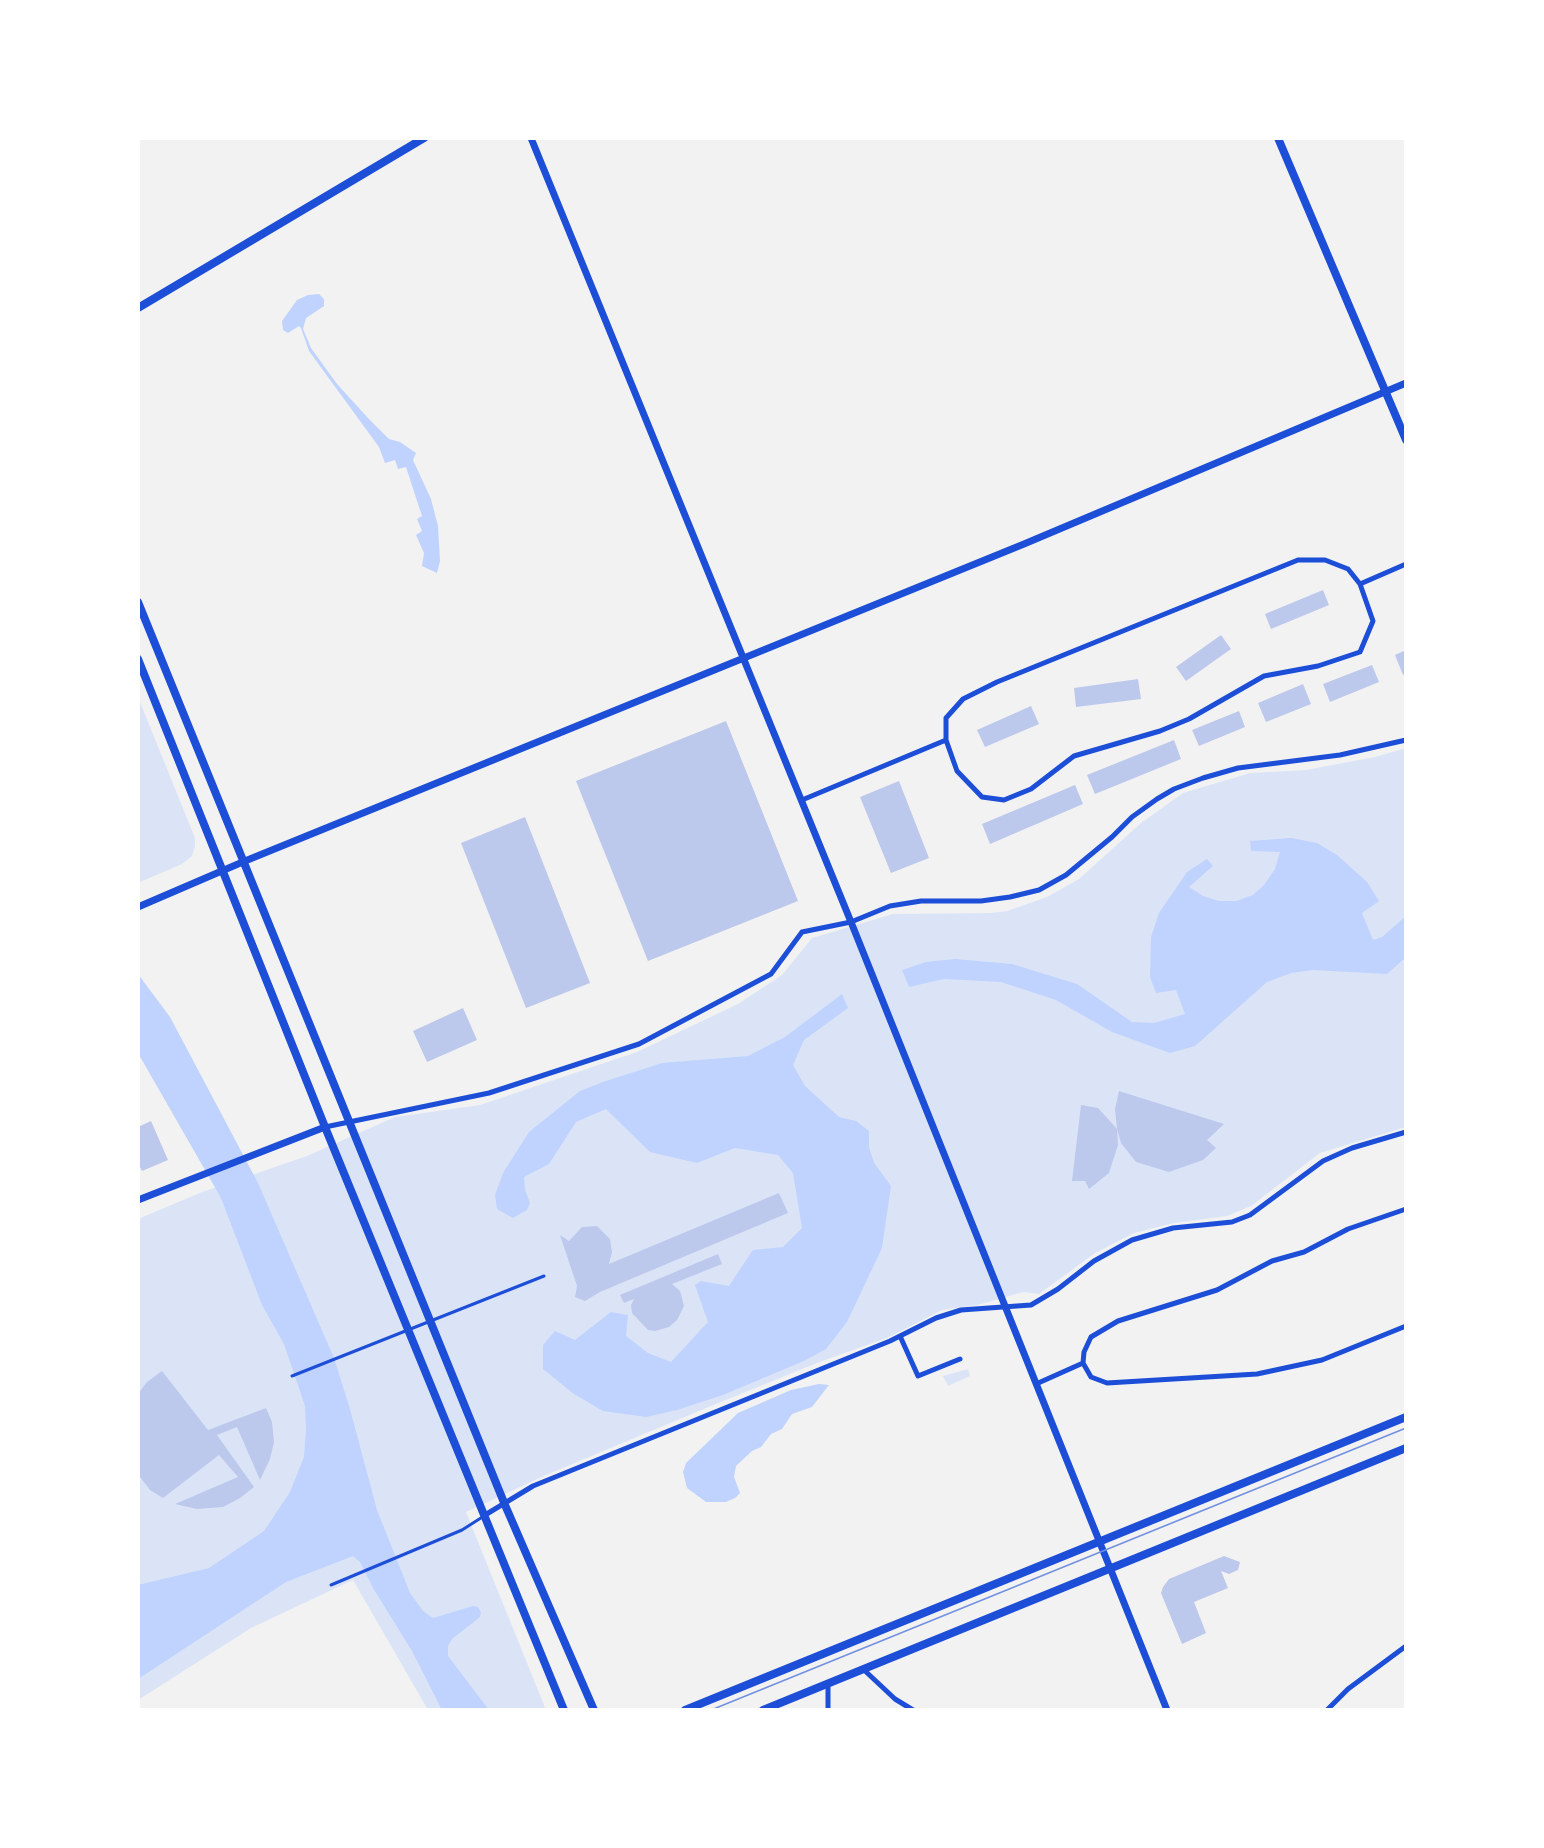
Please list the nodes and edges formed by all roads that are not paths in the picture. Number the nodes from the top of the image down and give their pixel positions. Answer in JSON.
{"nodes":[{"id":1,"x":424,"y":138,"type":"edge"},
{"id":2,"x":531,"y":138,"type":"edge"},
{"id":3,"x":1278,"y":138,"type":"edge"},
{"id":4,"x":138,"y":308,"type":"edge"},
{"id":5,"x":1406,"y":383,"type":"edge"},
{"id":6,"x":1386,"y":391,"type":"junction"},
{"id":7,"x":1406,"y":440,"type":"edge"},
{"id":8,"x":1406,"y":564,"type":"edge"},
{"id":9,"x":1360,"y":584,"type":"junction"},
{"id":10,"x":138,"y":602,"type":"edge"},
{"id":11,"x":138,"y":659,"type":"edge"},
{"id":12,"x":745,"y":659,"type":"junction"},
{"id":13,"x":946,"y":740,"type":"junction"},
{"id":14,"x":1406,"y":740,"type":"edge"},
{"id":15,"x":802,"y":800,"type":"junction"},
{"id":16,"x":244,"y":861,"type":"junction"},
{"id":17,"x":225,"y":871,"type":"junction"},
{"id":18,"x":138,"y":907,"type":"edge"},
{"id":19,"x":851,"y":922,"type":"junction"},
{"id":20,"x":349,"y":1120,"type":"junction"},
{"id":21,"x":325,"y":1127,"type":"junction"},
{"id":22,"x":1406,"y":1132,"type":"edge"},
{"id":23,"x":138,"y":1200,"type":"edge"},
{"id":24,"x":1406,"y":1209,"type":"edge"},
{"id":25,"x":544,"y":1276,"type":"dead end"},
{"id":26,"x":1005,"y":1306,"type":"junction"},
{"id":27,"x":430,"y":1320,"type":"junction"},
{"id":28,"x":1406,"y":1326,"type":"edge"},
{"id":29,"x":407,"y":1329,"type":"junction"},
{"id":30,"x":900,"y":1336,"type":"junction"},
{"id":31,"x":960,"y":1359,"type":"dead end"},
{"id":32,"x":1083,"y":1363,"type":"junction"},
{"id":33,"x":292,"y":1376,"type":"dead end"},
{"id":34,"x":1036,"y":1384,"type":"junction"},
{"id":35,"x":1406,"y":1417,"type":"edge"},
{"id":36,"x":1406,"y":1448,"type":"edge"},
{"id":37,"x":505,"y":1505,"type":"junction"},
{"id":38,"x":485,"y":1515,"type":"junction"},
{"id":39,"x":1100,"y":1544,"type":"junction"},
{"id":40,"x":1110,"y":1568,"type":"junction"},
{"id":41,"x":331,"y":1585,"type":"dead end"},
{"id":42,"x":1406,"y":1646,"type":"edge"},
{"id":43,"x":862,"y":1669,"type":"junction"},
{"id":44,"x":828,"y":1683,"type":"junction"},
{"id":45,"x":564,"y":1710,"type":"edge"},
{"id":46,"x":594,"y":1710,"type":"edge"},
{"id":47,"x":685,"y":1710,"type":"edge"},
{"id":48,"x":763,"y":1710,"type":"edge"},
{"id":49,"x":828,"y":1710,"type":"edge"},
{"id":50,"x":913,"y":1710,"type":"edge"},
{"id":51,"x":1167,"y":1710,"type":"edge"},
{"id":52,"x":1327,"y":1710,"type":"edge"}],
"edges":[{"from":1,"to":4,"type":"main road"},
{"from":2,"to":12,"type":"street"},
{"from":3,"to":6,"type":"main road"},
{"from":5,"to":6,"type":"street"},
{"from":6,"to":7,"type":"main road"},
{"from":6,"to":12,"type":"street"},
{"from":8,"to":9,"type":"street"},
{"from":9,"to":13,"type":"street"},
{"from":9,"to":13,"type":"street"},
{"from":10,"to":16,"type":"main road"},
{"from":11,"to":17,"type":"main road"},
{"from":12,"to":15,"type":"street"},
{"from":12,"to":16,"type":"street"},
{"from":13,"to":15,"type":"street"},
{"from":14,"to":19,"type":"street"},
{"from":15,"to":19,"type":"street"},
{"from":16,"to":17,"type":"street"},
{"from":16,"to":20,"type":"main road"},
{"from":17,"to":18,"type":"street"},
{"from":17,"to":21,"type":"main road"},
{"from":19,"to":20,"type":"street"},
{"from":19,"to":26,"type":"street"},
{"from":20,"to":21,"type":"street"},
{"from":20,"to":27,"type":"main road"},
{"from":21,"to":23,"type":"street"},
{"from":21,"to":29,"type":"main road"},
{"from":22,"to":26,"type":"street"},
{"from":24,"to":32,"type":"street"},
{"from":25,"to":27,"type":"lane"},
{"from":26,"to":30,"type":"street"},
{"from":26,"to":34,"type":"street"},
{"from":27,"to":29,"type":"lane"},
{"from":27,"to":37,"type":"main road"},
{"from":28,"to":32,"type":"street"},
{"from":29,"to":33,"type":"lane"},
{"from":29,"to":38,"type":"main road"},
{"from":30,"to":31,"type":"street"},
{"from":30,"to":37,"type":"street"},
{"from":32,"to":34,"type":"street"},
{"from":34,"to":39,"type":"street"},
{"from":35,"to":39,"type":"main road"},
{"from":36,"to":40,"type":"main road"},
{"from":37,"to":38,"type":"street"},
{"from":37,"to":46,"type":"main road"},
{"from":38,"to":41,"type":"lane"},
{"from":38,"to":45,"type":"main road"},
{"from":39,"to":40,"type":"street"},
{"from":39,"to":47,"type":"main road"},
{"from":40,"to":43,"type":"main road"},
{"from":40,"to":51,"type":"street"},
{"from":42,"to":52,"type":"street"},
{"from":43,"to":44,"type":"main road"},
{"from":43,"to":50,"type":"street"},
{"from":44,"to":48,"type":"main road"},
{"from":44,"to":49,"type":"street"}]}
